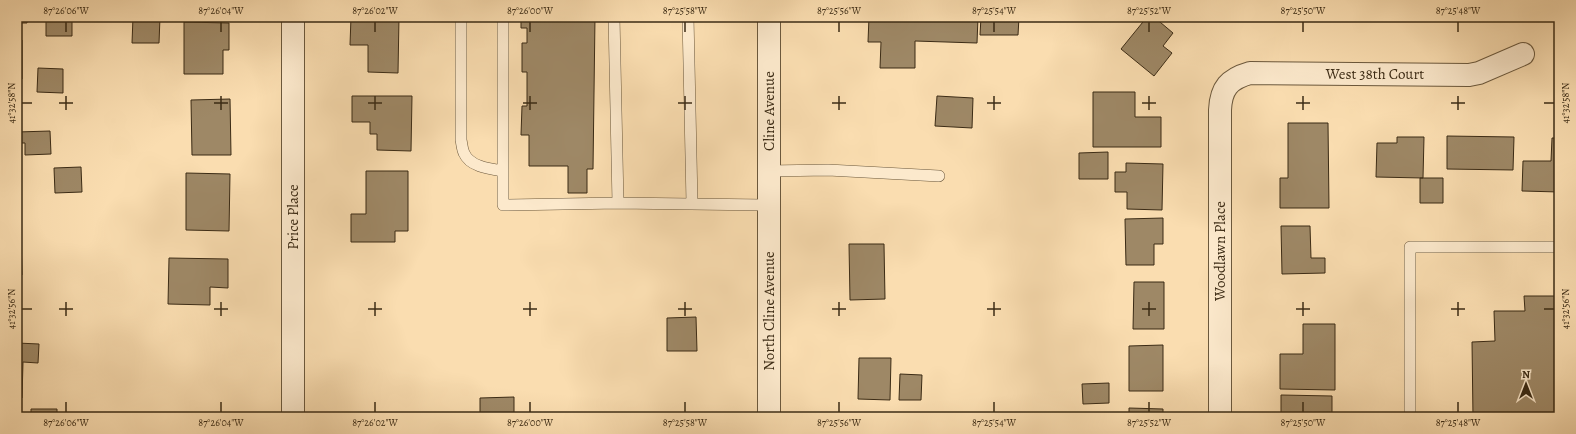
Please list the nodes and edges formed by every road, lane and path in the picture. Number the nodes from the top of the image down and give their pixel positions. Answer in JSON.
{"nodes":[{"id":1,"x":293,"y":17,"type":"edge"},
{"id":2,"x":461,"y":17,"type":"edge"},
{"id":3,"x":503,"y":17,"type":"edge"},
{"id":4,"x":614,"y":17,"type":"edge"},
{"id":5,"x":688,"y":17,"type":"edge"},
{"id":6,"x":769,"y":17,"type":"edge"},
{"id":7,"x":1523,"y":54,"type":"dead end"},
{"id":8,"x":1226,"y":86,"type":"joint"},
{"id":9,"x":503,"y":171,"type":"junction"},
{"id":10,"x":769,"y":171,"type":"junction"},
{"id":11,"x":939,"y":176,"type":"dead end"},
{"id":12,"x":618,"y":203,"type":"junction"},
{"id":13,"x":692,"y":203,"type":"junction"},
{"id":14,"x":769,"y":205,"type":"junction"},
{"id":15,"x":1559,"y":247,"type":"edge"},
{"id":16,"x":293,"y":417,"type":"edge"},
{"id":17,"x":769,"y":417,"type":"edge"},
{"id":18,"x":1220,"y":417,"type":"edge"},
{"id":19,"x":1410,"y":417,"type":"edge"}],
"edges":[{"from":1,"to":16,"type":"street","name":"Price Place"},
{"from":2,"to":9,"type":"lane"},
{"from":3,"to":9,"type":"lane"},
{"from":4,"to":12,"type":"lane"},
{"from":5,"to":13,"type":"lane"},
{"from":6,"to":10,"type":"street","name":"Cline Avenue"},
{"from":7,"to":8,"type":"street","name":"West 38th Court"},
{"from":8,"to":18,"type":"street","name":"Woodlawn Place"},
{"from":9,"to":12,"type":"lane"},
{"from":10,"to":11,"type":"lane"},
{"from":10,"to":14,"type":"street","name":"Cline Avenue"},
{"from":12,"to":13,"type":"lane"},
{"from":13,"to":14,"type":"lane"},
{"from":14,"to":17,"type":"street","name":"North Cline Avenue"},
{"from":15,"to":19,"type":"lane"}]}
